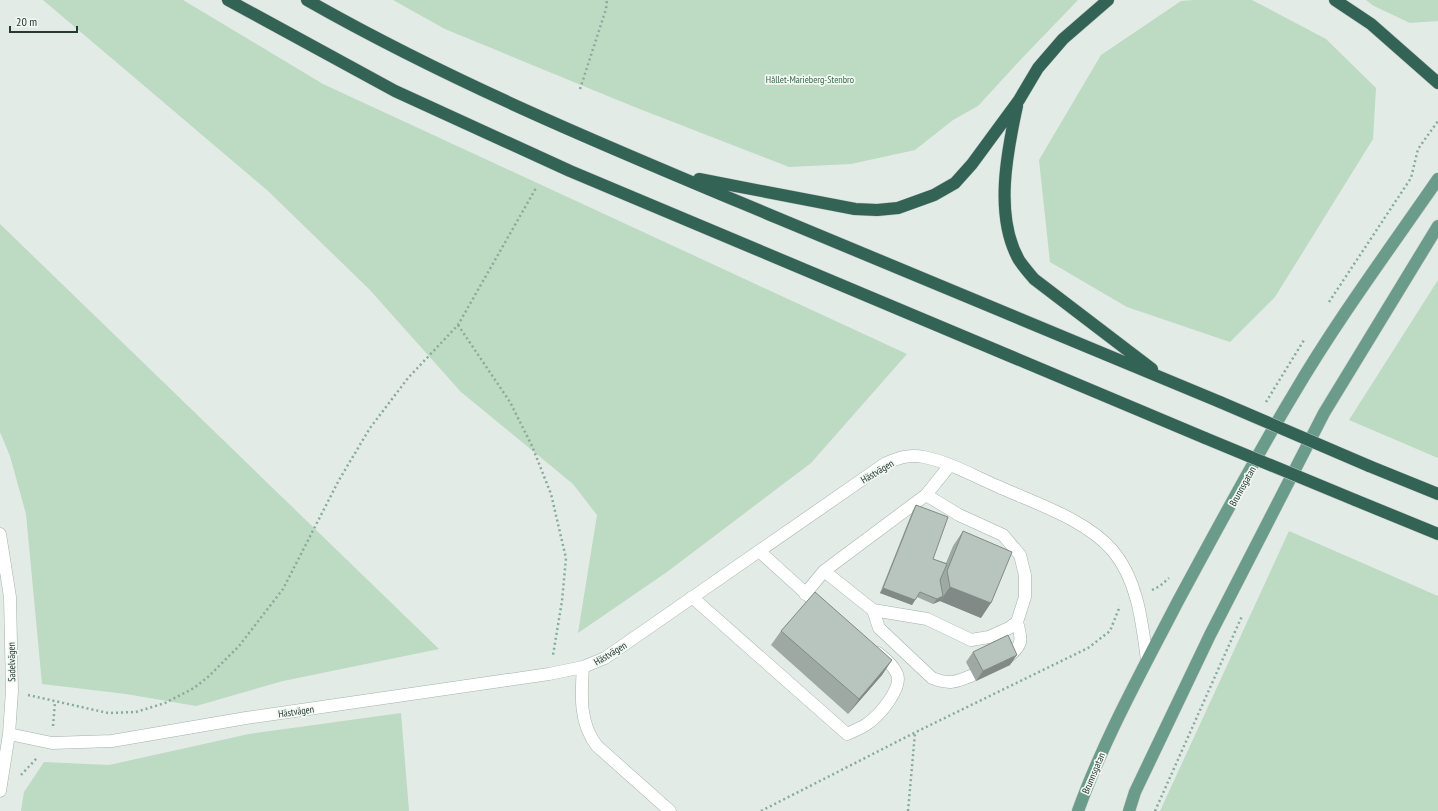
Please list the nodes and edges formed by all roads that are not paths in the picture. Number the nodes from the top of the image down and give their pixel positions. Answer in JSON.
{"nodes":[{"id":1,"x":228,"y":0,"type":"edge"},
{"id":2,"x":307,"y":0,"type":"edge"},
{"id":3,"x":1108,"y":0,"type":"edge"},
{"id":4,"x":1335,"y":0,"type":"edge"},
{"id":5,"x":1438,"y":83,"type":"edge"},
{"id":6,"x":1019,"y":100,"type":"junction"},
{"id":7,"x":672,"y":174,"type":"junction"},
{"id":8,"x":1438,"y":179,"type":"edge"},
{"id":9,"x":1438,"y":226,"type":"edge"},
{"id":10,"x":1165,"y":380,"type":"junction"},
{"id":11,"x":950,"y":465,"type":"junction"},
{"id":12,"x":1438,"y":494,"type":"edge"},
{"id":13,"x":926,"y":495,"type":"junction"},
{"id":14,"x":0,"y":534,"type":"edge"},
{"id":15,"x":1438,"y":534,"type":"edge"},
{"id":16,"x":759,"y":551,"type":"junction"},
{"id":17,"x":824,"y":571,"type":"junction"},
{"id":18,"x":805,"y":594,"type":"junction"},
{"id":19,"x":692,"y":597,"type":"junction"},
{"id":20,"x":873,"y":610,"type":"junction"},
{"id":21,"x":829,"y":613,"type":"edge"},
{"id":22,"x":1017,"y":622,"type":"junction"},
{"id":23,"x":871,"y":647,"type":"edge"},
{"id":24,"x":1007,"y":658,"type":"edge"},
{"id":25,"x":1147,"y":660,"type":"junction"},
{"id":26,"x":583,"y":667,"type":"junction"},
{"id":27,"x":973,"y":675,"type":"dead end"},
{"id":28,"x":9,"y":734,"type":"junction"},
{"id":29,"x":0,"y":791,"type":"edge"},
{"id":30,"x":670,"y":811,"type":"edge"},
{"id":31,"x":1078,"y":811,"type":"edge"},
{"id":32,"x":1129,"y":811,"type":"edge"}],
"edges":[{"from":1,"to":15,"type":"highway","bridge":true},
{"from":2,"to":7,"type":"highway"},
{"from":3,"to":6,"type":"highway"},
{"from":4,"to":5,"type":"highway"},
{"from":6,"to":7,"type":"highway"},
{"from":6,"to":10,"type":"highway"},
{"from":7,"to":10,"type":"highway"},
{"from":8,"to":25,"type":"main road","name":"Brunnsgatan"},
{"from":9,"to":32,"type":"main road"},
{"from":10,"to":12,"type":"highway","bridge":true},
{"from":11,"to":13,"type":"street"},
{"from":11,"to":16,"type":"street","name":"Hästvägen"},
{"from":11,"to":25,"type":"street","name":"Hästvägen"},
{"from":13,"to":17,"type":"street"},
{"from":13,"to":22,"type":"street"},
{"from":14,"to":28,"type":"street","name":"Sadelvägen"},
{"from":16,"to":18,"type":"street"},
{"from":16,"to":19,"type":"street","name":"Hästvägen"},
{"from":17,"to":18,"type":"street"},
{"from":17,"to":20,"type":"street"},
{"from":18,"to":21,"type":"street"},
{"from":19,"to":23,"type":"street"},
{"from":19,"to":26,"type":"street","name":"Hästvägen"},
{"from":20,"to":22,"type":"street"},
{"from":20,"to":27,"type":"street"},
{"from":22,"to":24,"type":"street"},
{"from":25,"to":31,"type":"main road","name":"Brunnsgatan"},
{"from":26,"to":28,"type":"street","name":"Hästvägen"},
{"from":26,"to":30,"type":"street","name":"Hästvägen"},
{"from":28,"to":29,"type":"street","name":"Sadelvägen"}]}
